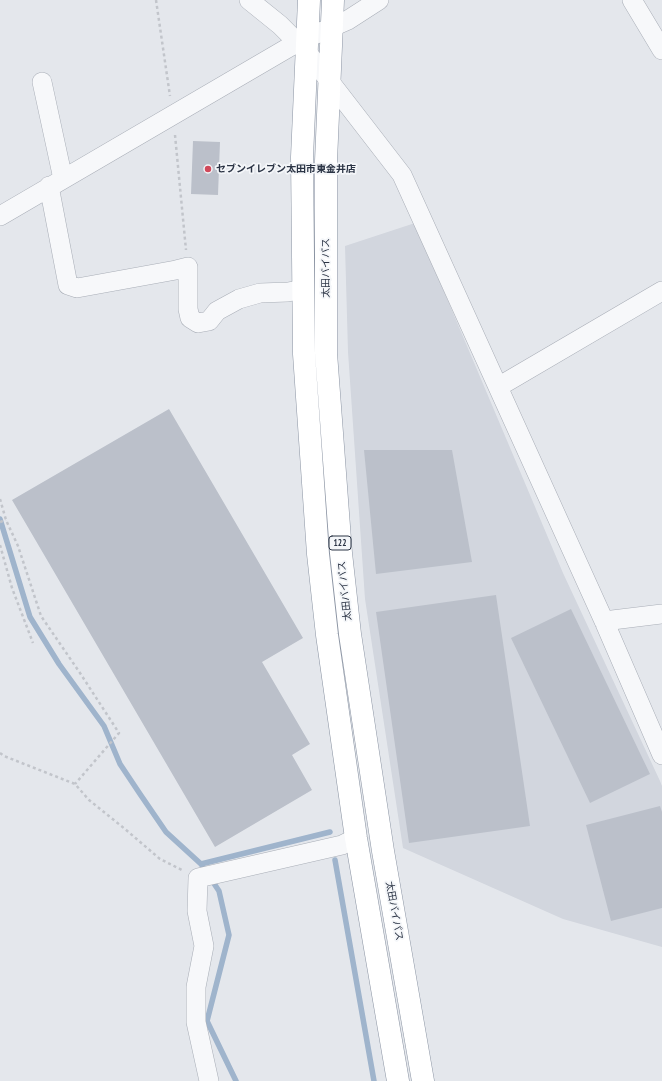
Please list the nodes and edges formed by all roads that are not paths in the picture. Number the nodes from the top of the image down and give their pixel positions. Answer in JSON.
{"nodes":[{"id":1,"x":249,"y":0,"type":"edge"},
{"id":2,"x":309,"y":0,"type":"edge"},
{"id":3,"x":334,"y":0,"type":"edge"},
{"id":4,"x":379,"y":0,"type":"edge"},
{"id":5,"x":632,"y":0,"type":"edge"},
{"id":6,"x":332,"y":27,"type":"junction"},
{"id":7,"x":304,"y":45,"type":"junction"},
{"id":8,"x":662,"y":50,"type":"edge"},
{"id":9,"x":42,"y":82,"type":"dead end"},
{"id":10,"x":330,"y":82,"type":"junction"},
{"id":11,"x":56,"y":182,"type":"junction"},
{"id":12,"x":0,"y":216,"type":"edge"},
{"id":13,"x":304,"y":289,"type":"junction"},
{"id":14,"x":662,"y":292,"type":"edge"},
{"id":15,"x":498,"y":387,"type":"junction"},
{"id":16,"x":662,"y":614,"type":"edge"},
{"id":17,"x":604,"y":621,"type":"junction"},
{"id":18,"x":662,"y":755,"type":"edge"},
{"id":19,"x":356,"y":838,"type":"junction"},
{"id":20,"x":209,"y":1081,"type":"edge"},
{"id":21,"x":398,"y":1081,"type":"edge"},
{"id":22,"x":423,"y":1081,"type":"edge"}],
"edges":[{"from":1,"to":7,"type":"street"},
{"from":2,"to":7,"type":"highway","number":"122"},
{"from":3,"to":6,"type":"highway","name":"太田バイパス","number":"122"},
{"from":4,"to":6,"type":"street"},
{"from":5,"to":8,"type":"street"},
{"from":6,"to":7,"type":"street"},
{"from":6,"to":10,"type":"highway","name":"太田バイパス","number":"122"},
{"from":7,"to":10,"type":"street"},
{"from":7,"to":11,"type":"street"},
{"from":7,"to":13,"type":"highway","number":"122"},
{"from":9,"to":11,"type":"street"},
{"from":10,"to":15,"type":"street"},
{"from":10,"to":22,"type":"highway","name":"太田バイパス","number":"122"},
{"from":11,"to":12,"type":"street"},
{"from":11,"to":13,"type":"street"},
{"from":13,"to":19,"type":"highway","number":"122"},
{"from":14,"to":15,"type":"street"},
{"from":15,"to":17,"type":"street"},
{"from":16,"to":17,"type":"street"},
{"from":17,"to":18,"type":"street"},
{"from":19,"to":20,"type":"street"},
{"from":19,"to":21,"type":"highway","number":"122"}]}
